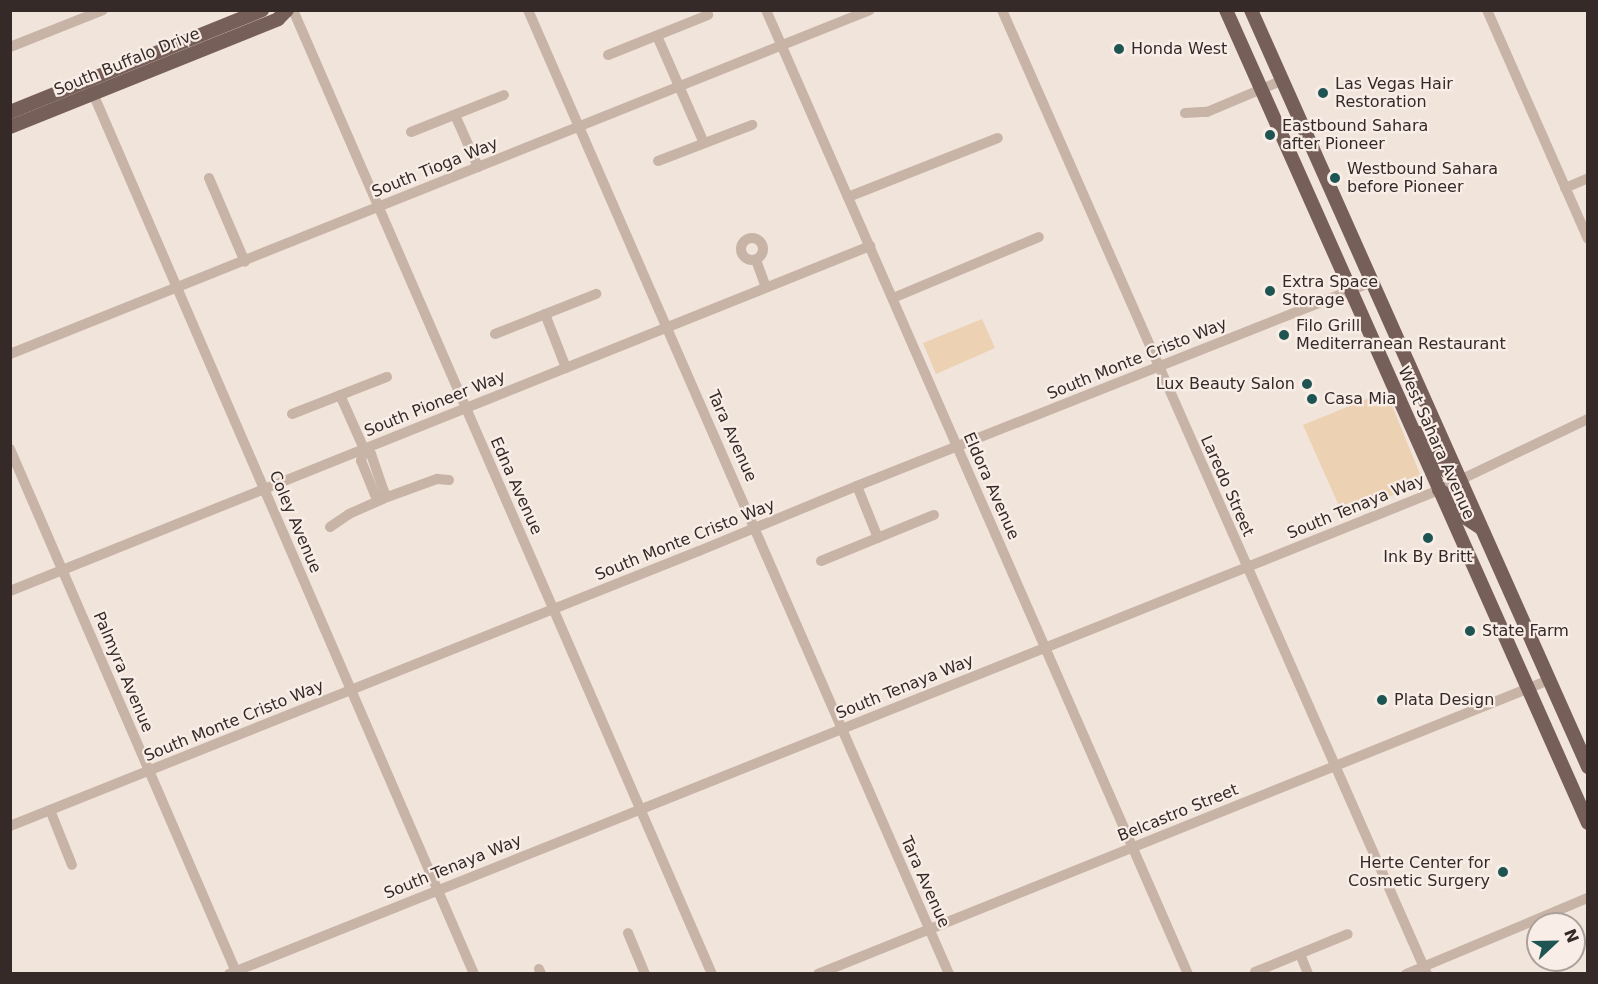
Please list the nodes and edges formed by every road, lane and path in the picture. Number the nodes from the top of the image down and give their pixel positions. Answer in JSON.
{"nodes":[{"id":1,"x":103,"y":10,"type":"edge"},
{"id":2,"x":262,"y":10,"type":"edge"},
{"id":3,"x":287,"y":10,"type":"edge"},
{"id":4,"x":292,"y":10,"type":"edge"},
{"id":5,"x":528,"y":10,"type":"edge"},
{"id":6,"x":766,"y":10,"type":"edge"},
{"id":7,"x":870,"y":10,"type":"edge"},
{"id":8,"x":1002,"y":10,"type":"edge"},
{"id":9,"x":1226,"y":10,"type":"edge"},
{"id":10,"x":1251,"y":10,"type":"edge"},
{"id":11,"x":1487,"y":10,"type":"edge"},
{"id":12,"x":708,"y":15,"type":"dead end"},
{"id":13,"x":657,"y":36,"type":"junction"},
{"id":14,"x":782,"y":46,"type":"junction"},
{"id":15,"x":10,"y":47,"type":"edge"},
{"id":16,"x":608,"y":55,"type":"dead end"},
{"id":17,"x":1283,"y":80,"type":"junction"},
{"id":18,"x":680,"y":87,"type":"junction"},
{"id":19,"x":91,"y":88,"type":"junction"},
{"id":20,"x":1261,"y":89,"type":"junction"},
{"id":21,"x":504,"y":95,"type":"dead end"},
{"id":22,"x":10,"y":112,"type":"edge"},
{"id":23,"x":1185,"y":113,"type":"dead end"},
{"id":24,"x":455,"y":115,"type":"junction"},
{"id":25,"x":752,"y":124,"type":"dead end"},
{"id":26,"x":10,"y":127,"type":"edge"},
{"id":27,"x":580,"y":127,"type":"junction"},
{"id":28,"x":411,"y":132,"type":"dead end"},
{"id":29,"x":998,"y":138,"type":"dead end"},
{"id":30,"x":704,"y":143,"type":"junction"},
{"id":31,"x":658,"y":162,"type":"dead end"},
{"id":32,"x":478,"y":167,"type":"junction"},
{"id":33,"x":209,"y":178,"type":"dead end"},
{"id":34,"x":1587,"y":178,"type":"edge"},
{"id":35,"x":1565,"y":188,"type":"junction"},
{"id":36,"x":848,"y":196,"type":"junction"},
{"id":37,"x":378,"y":207,"type":"junction"},
{"id":38,"x":1039,"y":237,"type":"dead end"},
{"id":39,"x":1587,"y":239,"type":"edge"},
{"id":40,"x":870,"y":246,"type":"junction"},
{"id":41,"x":756,"y":260,"type":"dead end"},
{"id":42,"x":244,"y":262,"type":"junction"},
{"id":43,"x":1372,"y":282,"type":"junction"},
{"id":44,"x":766,"y":287,"type":"junction"},
{"id":45,"x":178,"y":288,"type":"junction"},
{"id":46,"x":1350,"y":291,"type":"junction"},
{"id":47,"x":596,"y":294,"type":"dead end"},
{"id":48,"x":893,"y":298,"type":"junction"},
{"id":49,"x":545,"y":314,"type":"junction"},
{"id":50,"x":667,"y":327,"type":"junction"},
{"id":51,"x":495,"y":334,"type":"dead end"},
{"id":52,"x":10,"y":354,"type":"edge"},
{"id":53,"x":1158,"y":366,"type":"junction"},
{"id":54,"x":566,"y":368,"type":"junction"},
{"id":55,"x":387,"y":377,"type":"dead end"},
{"id":56,"x":340,"y":395,"type":"junction"},
{"id":57,"x":465,"y":408,"type":"junction"},
{"id":58,"x":292,"y":414,"type":"dead end"},
{"id":59,"x":1587,"y":419,"type":"edge"},
{"id":60,"x":1408,"y":420,"type":"junction"},
{"id":61,"x":957,"y":447,"type":"junction"},
{"id":62,"x":10,"y":449,"type":"edge"},
{"id":63,"x":364,"y":449,"type":"junction"},
{"id":64,"x":449,"y":480,"type":"dead end"},
{"id":65,"x":1459,"y":480,"type":"junction"},
{"id":66,"x":857,"y":486,"type":"junction"},
{"id":67,"x":265,"y":489,"type":"junction"},
{"id":68,"x":1439,"y":489,"type":"junction"},
{"id":69,"x":382,"y":499,"type":"junction"},
{"id":70,"x":934,"y":515,"type":"dead end"},
{"id":71,"x":330,"y":527,"type":"dead end"},
{"id":72,"x":755,"y":527,"type":"junction"},
{"id":73,"x":1481,"y":528,"type":"junction"},
{"id":74,"x":878,"y":538,"type":"junction"},
{"id":75,"x":821,"y":561,"type":"dead end"},
{"id":76,"x":1246,"y":567,"type":"junction"},
{"id":77,"x":63,"y":570,"type":"junction"},
{"id":78,"x":10,"y":591,"type":"edge"},
{"id":79,"x":553,"y":609,"type":"junction"},
{"id":80,"x":1045,"y":647,"type":"junction"},
{"id":81,"x":1549,"y":680,"type":"junction"},
{"id":82,"x":1528,"y":689,"type":"junction"},
{"id":83,"x":351,"y":690,"type":"junction"},
{"id":84,"x":843,"y":728,"type":"junction"},
{"id":85,"x":1335,"y":767,"type":"junction"},
{"id":86,"x":1587,"y":767,"type":"edge"},
{"id":87,"x":149,"y":771,"type":"junction"},
{"id":88,"x":642,"y":809,"type":"junction"},
{"id":89,"x":50,"y":810,"type":"junction"},
{"id":90,"x":1587,"y":823,"type":"edge"},
{"id":91,"x":10,"y":826,"type":"edge"},
{"id":92,"x":1132,"y":848,"type":"junction"},
{"id":93,"x":72,"y":865,"type":"dead end"},
{"id":94,"x":438,"y":890,"type":"junction"},
{"id":95,"x":1587,"y":898,"type":"edge"},
{"id":96,"x":930,"y":928,"type":"junction"},
{"id":97,"x":628,"y":933,"type":"dead end"},
{"id":98,"x":1348,"y":934,"type":"dead end"},
{"id":99,"x":1300,"y":954,"type":"junction"},
{"id":100,"x":1426,"y":970,"type":"edge"},
{"id":101,"x":234,"y":972,"type":"edge"},
{"id":102,"x":1255,"y":972,"type":"edge"},
{"id":103,"x":474,"y":974,"type":"edge"},
{"id":104,"x":645,"y":974,"type":"edge"},
{"id":105,"x":712,"y":974,"type":"edge"},
{"id":106,"x":818,"y":974,"type":"edge"},
{"id":107,"x":949,"y":974,"type":"edge"},
{"id":108,"x":1188,"y":974,"type":"edge"},
{"id":109,"x":1308,"y":974,"type":"edge"},
{"id":110,"x":1406,"y":974,"type":"edge"}],
"edges":[{"from":1,"to":15,"type":"street"},
{"from":2,"to":19,"type":"main road","name":"South Buffalo Drive"},
{"from":3,"to":19,"type":"main road","name":"South Buffalo Drive"},
{"from":4,"to":37,"type":"street","name":"Edna Avenue"},
{"from":5,"to":27,"type":"street","name":"Tara Avenue"},
{"from":6,"to":14,"type":"street","name":"Eldora Avenue"},
{"from":7,"to":14,"type":"street","name":"South Tioga Way"},
{"from":8,"to":53,"type":"street","name":"Laredo Street"},
{"from":9,"to":20,"type":"main road","name":"West Sahara Avenue"},
{"from":10,"to":17,"type":"main road","name":"West Sahara Avenue"},
{"from":11,"to":35,"type":"street"},
{"from":12,"to":13,"type":"street"},
{"from":13,"to":16,"type":"street"},
{"from":13,"to":18,"type":"street"},
{"from":14,"to":18,"type":"street","name":"South Tioga Way"},
{"from":14,"to":36,"type":"street","name":"Eldora Avenue"},
{"from":17,"to":20,"type":"street"},
{"from":17,"to":43,"type":"main road","name":"West Sahara Avenue"},
{"from":18,"to":27,"type":"street","name":"South Tioga Way"},
{"from":18,"to":30,"type":"street"},
{"from":19,"to":22,"type":"main road","name":"South Buffalo Drive"},
{"from":19,"to":26,"type":"main road","name":"South Buffalo Drive"},
{"from":19,"to":45,"type":"street","name":"Coley Avenue"},
{"from":20,"to":23,"type":"street"},
{"from":20,"to":46,"type":"main road","name":"West Sahara Avenue"},
{"from":21,"to":24,"type":"street"},
{"from":24,"to":28,"type":"street"},
{"from":24,"to":32,"type":"street"},
{"from":25,"to":30,"type":"street"},
{"from":27,"to":32,"type":"street","name":"South Tioga Way"},
{"from":27,"to":50,"type":"street","name":"Tara Avenue"},
{"from":29,"to":36,"type":"street"},
{"from":30,"to":31,"type":"street"},
{"from":32,"to":37,"type":"street","name":"South Tioga Way"},
{"from":33,"to":42,"type":"street"},
{"from":34,"to":35,"type":"street"},
{"from":35,"to":39,"type":"street"},
{"from":36,"to":40,"type":"street","name":"Eldora Avenue"},
{"from":37,"to":42,"type":"street","name":"South Tioga Way"},
{"from":37,"to":57,"type":"street","name":"Edna Avenue"},
{"from":38,"to":48,"type":"street"},
{"from":40,"to":44,"type":"street","name":"South Pioneer Way"},
{"from":40,"to":48,"type":"street","name":"Eldora Avenue"},
{"from":41,"to":44,"type":"street"},
{"from":42,"to":45,"type":"street","name":"South Tioga Way"},
{"from":43,"to":46,"type":"street","name":"South Monte Cristo Way"},
{"from":43,"to":65,"type":"main road","name":"West Sahara Avenue"},
{"from":44,"to":50,"type":"street","name":"South Pioneer Way"},
{"from":45,"to":52,"type":"street","name":"South Tioga Way"},
{"from":45,"to":67,"type":"street","name":"Coley Avenue"},
{"from":46,"to":53,"type":"street","name":"South Monte Cristo Way"},
{"from":46,"to":60,"type":"main road","name":"West Sahara Avenue"},
{"from":47,"to":49,"type":"street"},
{"from":48,"to":61,"type":"street","name":"Eldora Avenue"},
{"from":49,"to":51,"type":"street"},
{"from":49,"to":54,"type":"street"},
{"from":50,"to":54,"type":"street","name":"South Pioneer Way"},
{"from":50,"to":72,"type":"street","name":"Tara Avenue"},
{"from":53,"to":61,"type":"street","name":"South Monte Cristo Way"},
{"from":53,"to":76,"type":"street","name":"Laredo Street"},
{"from":54,"to":57,"type":"street","name":"South Pioneer Way"},
{"from":55,"to":56,"type":"street"},
{"from":56,"to":58,"type":"street"},
{"from":56,"to":63,"type":"street"},
{"from":57,"to":63,"type":"street","name":"South Pioneer Way"},
{"from":57,"to":79,"type":"street","name":"Edna Avenue"},
{"from":59,"to":65,"type":"street","name":"South Tenaya Way"},
{"from":60,"to":65,"type":"main road"},
{"from":60,"to":68,"type":"main road","name":"West Sahara Avenue"},
{"from":61,"to":66,"type":"street","name":"South Monte Cristo Way"},
{"from":61,"to":80,"type":"street","name":"Eldora Avenue"},
{"from":62,"to":77,"type":"street","name":"Palmyra Avenue"},
{"from":63,"to":67,"type":"street","name":"South Pioneer Way"},
{"from":63,"to":69,"type":"street"},
{"from":64,"to":69,"type":"street"},
{"from":65,"to":68,"type":"street","name":"South Tenaya Way"},
{"from":65,"to":73,"type":"main road","name":"West Sahara Avenue"},
{"from":66,"to":72,"type":"street","name":"South Monte Cristo Way"},
{"from":66,"to":74,"type":"street"},
{"from":67,"to":77,"type":"street","name":"South Pioneer Way"},
{"from":67,"to":83,"type":"street","name":"Coley Avenue"},
{"from":68,"to":73,"type":"main road"},
{"from":68,"to":76,"type":"street","name":"South Tenaya Way"},
{"from":68,"to":82,"type":"main road","name":"West Sahara Avenue"},
{"from":69,"to":71,"type":"street"},
{"from":70,"to":74,"type":"street"},
{"from":72,"to":79,"type":"street","name":"South Monte Cristo Way"},
{"from":72,"to":84,"type":"street","name":"Tara Avenue"},
{"from":73,"to":81,"type":"main road","name":"West Sahara Avenue"},
{"from":74,"to":75,"type":"street"},
{"from":76,"to":80,"type":"street","name":"South Tenaya Way"},
{"from":76,"to":85,"type":"street","name":"Laredo Street"},
{"from":77,"to":78,"type":"street","name":"South Pioneer Way"},
{"from":77,"to":87,"type":"street","name":"Palmyra Avenue"},
{"from":79,"to":83,"type":"street","name":"South Monte Cristo Way"},
{"from":79,"to":88,"type":"street","name":"Edna Avenue"},
{"from":80,"to":84,"type":"street","name":"South Tenaya Way"},
{"from":80,"to":92,"type":"street","name":"Eldora Avenue"},
{"from":81,"to":82,"type":"street","name":"Belcastro Street"},
{"from":81,"to":86,"type":"main road","name":"West Sahara Avenue"},
{"from":82,"to":85,"type":"street","name":"Belcastro Street"},
{"from":82,"to":90,"type":"main road","name":"West Sahara Avenue"},
{"from":83,"to":87,"type":"street","name":"South Monte Cristo Way"},
{"from":83,"to":94,"type":"street","name":"Coley Avenue"},
{"from":84,"to":88,"type":"street","name":"South Tenaya Way"},
{"from":84,"to":96,"type":"street","name":"Tara Avenue"},
{"from":85,"to":92,"type":"street","name":"Belcastro Street"},
{"from":85,"to":100,"type":"street","name":"Laredo Street"},
{"from":87,"to":89,"type":"street","name":"South Monte Cristo Way"},
{"from":87,"to":101,"type":"street","name":"Palmyra Avenue"},
{"from":88,"to":94,"type":"street","name":"South Tenaya Way"},
{"from":88,"to":105,"type":"street","name":"Edna Avenue"},
{"from":89,"to":91,"type":"street","name":"South Monte Cristo Way"},
{"from":89,"to":93,"type":"street"},
{"from":92,"to":96,"type":"street","name":"Belcastro Street"},
{"from":92,"to":108,"type":"street","name":"Eldora Avenue"},
{"from":94,"to":101,"type":"street","name":"South Tenaya Way"},
{"from":94,"to":103,"type":"street","name":"Coley Avenue"},
{"from":95,"to":100,"type":"street"},
{"from":96,"to":106,"type":"street","name":"Belcastro Street"},
{"from":96,"to":107,"type":"street","name":"Tara Avenue"},
{"from":97,"to":104,"type":"street"},
{"from":98,"to":99,"type":"street"},
{"from":99,"to":102,"type":"street"},
{"from":99,"to":109,"type":"street"},
{"from":100,"to":110,"type":"street"}]}
